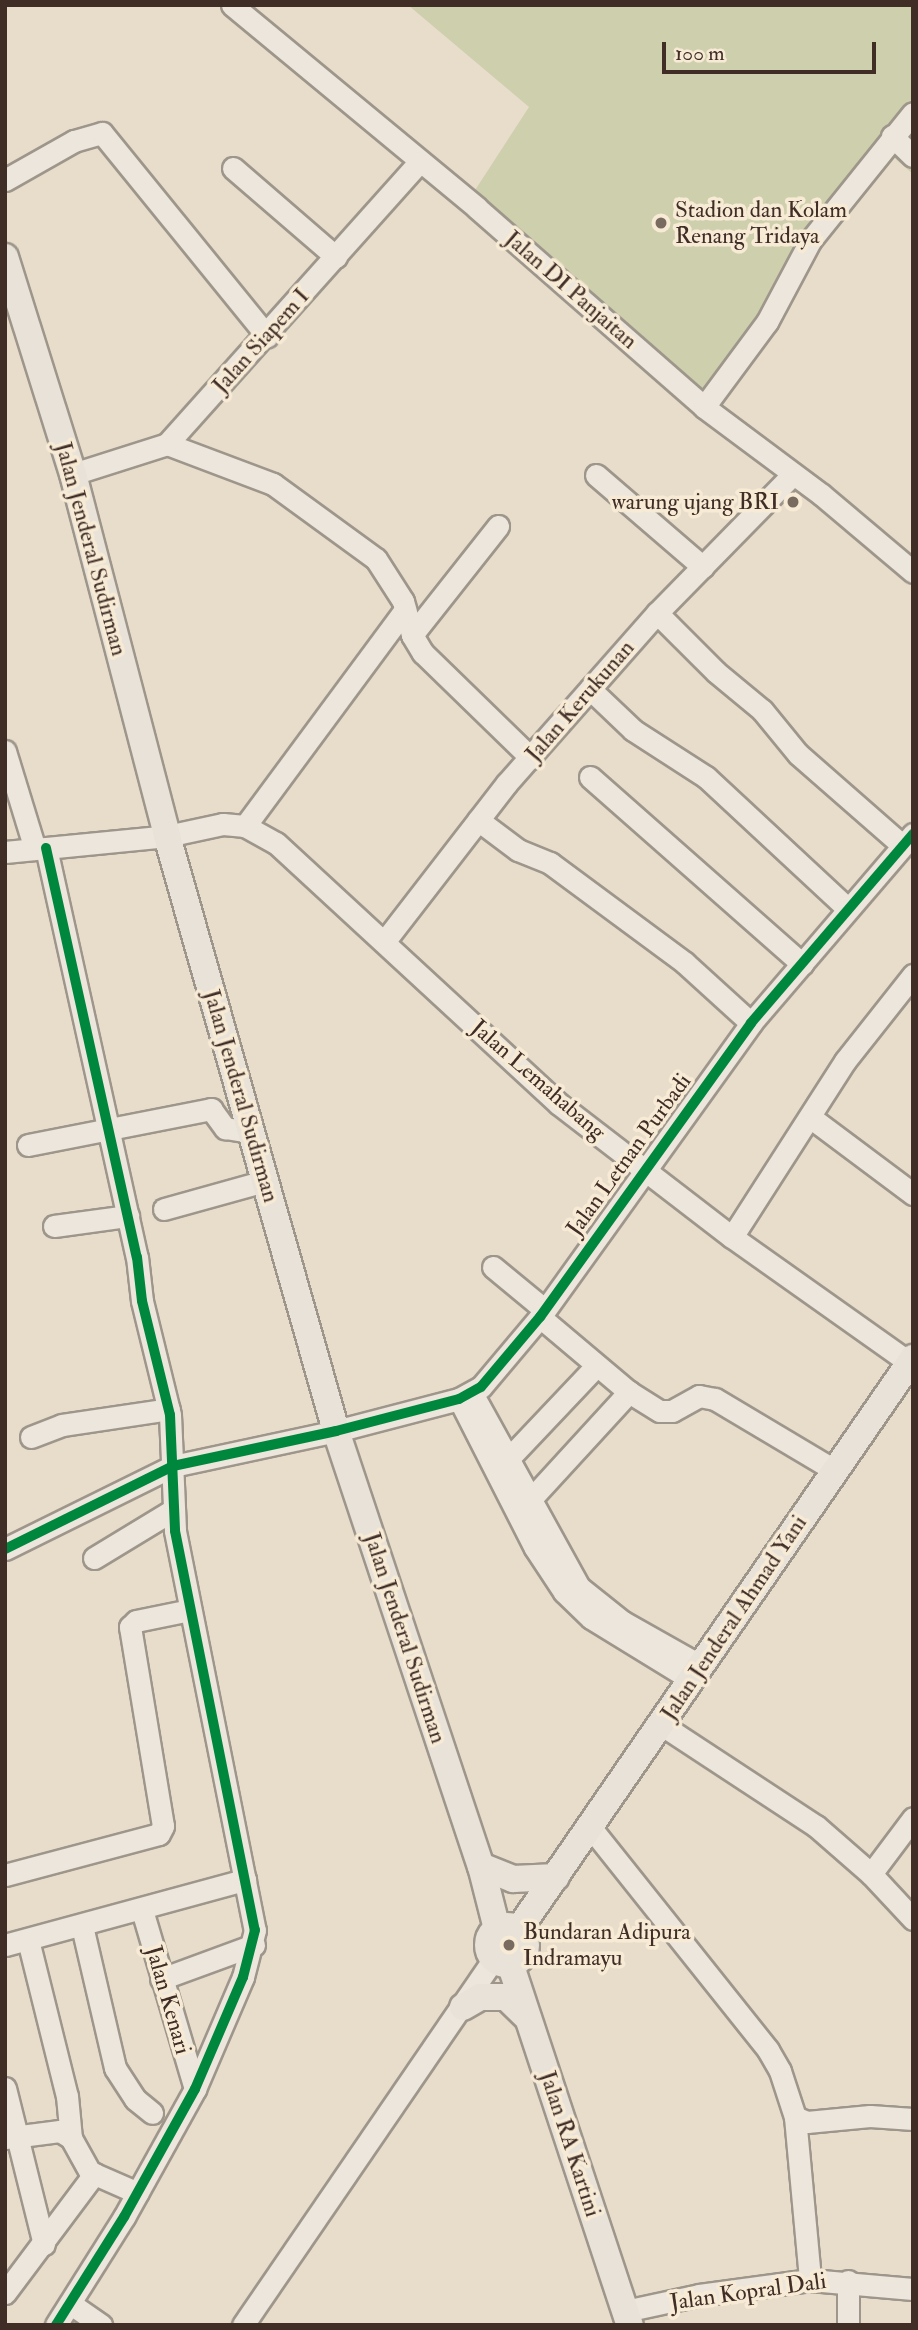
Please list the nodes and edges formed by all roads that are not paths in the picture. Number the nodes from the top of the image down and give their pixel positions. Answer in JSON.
{"nodes":[{"id":1,"x":232,"y":5,"type":"edge"},
{"id":2,"x":913,"y":113,"type":"edge"},
{"id":3,"x":892,"y":136,"type":"junction"},
{"id":4,"x":913,"y":156,"type":"edge"},
{"id":5,"x":418,"y":163,"type":"junction"},
{"id":6,"x":233,"y":168,"type":"dead end"},
{"id":7,"x":5,"y":180,"type":"edge"},
{"id":8,"x":5,"y":257,"type":"edge"},
{"id":9,"x":336,"y":257,"type":"junction"},
{"id":10,"x":267,"y":336,"type":"junction"},
{"id":11,"x":704,"y":407,"type":"junction"},
{"id":12,"x":167,"y":444,"type":"junction"},
{"id":13,"x":73,"y":474,"type":"junction"},
{"id":14,"x":596,"y":475,"type":"dead end"},
{"id":15,"x":792,"y":475,"type":"junction"},
{"id":16,"x":498,"y":526,"type":"dead end"},
{"id":17,"x":703,"y":567,"type":"junction"},
{"id":18,"x":913,"y":572,"type":"edge"},
{"id":19,"x":405,"y":610,"type":"junction"},
{"id":20,"x":657,"y":613,"type":"junction"},
{"id":21,"x":412,"y":635,"type":"junction"},
{"id":22,"x":590,"y":689,"type":"junction"},
{"id":23,"x":5,"y":751,"type":"edge"},
{"id":24,"x":531,"y":758,"type":"junction"},
{"id":25,"x":590,"y":777,"type":"dead end"},
{"id":26,"x":478,"y":820,"type":"junction"},
{"id":27,"x":245,"y":826,"type":"junction"},
{"id":28,"x":167,"y":836,"type":"junction"},
{"id":29,"x":907,"y":839,"type":"edge"},
{"id":30,"x":40,"y":849,"type":"junction"},
{"id":31,"x":5,"y":852,"type":"edge"},
{"id":32,"x":846,"y":907,"type":"junction"},
{"id":33,"x":384,"y":942,"type":"junction"},
{"id":34,"x":802,"y":964,"type":"junction"},
{"id":35,"x":913,"y":975,"type":"edge"},
{"id":36,"x":751,"y":1023,"type":"junction"},
{"id":37,"x":810,"y":1117,"type":"junction"},
{"id":38,"x":107,"y":1132,"type":"junction"},
{"id":39,"x":250,"y":1132,"type":"junction"},
{"id":40,"x":28,"y":1145,"type":"dead end"},
{"id":41,"x":643,"y":1170,"type":"junction"},
{"id":42,"x":265,"y":1181,"type":"junction"},
{"id":43,"x":913,"y":1194,"type":"edge"},
{"id":44,"x":164,"y":1209,"type":"dead end"},
{"id":45,"x":128,"y":1216,"type":"junction"},
{"id":46,"x":54,"y":1226,"type":"dead end"},
{"id":47,"x":732,"y":1237,"type":"junction"},
{"id":48,"x":493,"y":1267,"type":"dead end"},
{"id":49,"x":542,"y":1313,"type":"junction"},
{"id":50,"x":912,"y":1362,"type":"edge"},
{"id":51,"x":596,"y":1366,"type":"junction"},
{"id":52,"x":629,"y":1392,"type":"junction"},
{"id":53,"x":466,"y":1396,"type":"junction"},
{"id":54,"x":169,"y":1409,"type":"junction"},
{"id":55,"x":336,"y":1431,"type":"junction"},
{"id":56,"x":32,"y":1437,"type":"dead end"},
{"id":57,"x":510,"y":1457,"type":"junction"},
{"id":58,"x":834,"y":1469,"type":"junction"},
{"id":59,"x":173,"y":1486,"type":"junction"},
{"id":60,"x":530,"y":1500,"type":"junction"},
{"id":61,"x":5,"y":1549,"type":"edge"},
{"id":62,"x":94,"y":1558,"type":"dead end"},
{"id":63,"x":190,"y":1610,"type":"junction"},
{"id":64,"x":697,"y":1673,"type":"junction"},
{"id":65,"x":662,"y":1725,"type":"junction"},
{"id":66,"x":913,"y":1818,"type":"edge"},
{"id":67,"x":592,"y":1828,"type":"junction"},
{"id":68,"x":481,"y":1866,"type":"junction"},
{"id":69,"x":872,"y":1874,"type":"junction"},
{"id":70,"x":5,"y":1875,"type":"edge"},
{"id":71,"x":556,"y":1877,"type":"junction"},
{"id":72,"x":245,"y":1880,"type":"junction"},
{"id":73,"x":142,"y":1910,"type":"junction"},
{"id":74,"x":913,"y":1919,"type":"edge"},
{"id":75,"x":82,"y":1926,"type":"junction"},
{"id":76,"x":508,"y":1929,"type":"junction"},
{"id":77,"x":28,"y":1940,"type":"junction"},
{"id":78,"x":5,"y":1945,"type":"edge"},
{"id":79,"x":254,"y":1945,"type":"junction"},
{"id":80,"x":502,"y":1961,"type":"junction"},
{"id":81,"x":161,"y":1979,"type":"junction"},
{"id":82,"x":463,"y":2007,"type":"junction"},
{"id":83,"x":529,"y":2019,"type":"junction"},
{"id":84,"x":5,"y":2088,"type":"edge"},
{"id":85,"x":195,"y":2089,"type":"junction"},
{"id":86,"x":152,"y":2113,"type":"dead end"},
{"id":87,"x":795,"y":2117,"type":"junction"},
{"id":88,"x":913,"y":2119,"type":"edge"},
{"id":89,"x":11,"y":2137,"type":"edge"},
{"id":90,"x":71,"y":2138,"type":"junction"},
{"id":91,"x":94,"y":2174,"type":"junction"},
{"id":92,"x":138,"y":2193,"type":"junction"},
{"id":93,"x":44,"y":2244,"type":"junction"},
{"id":94,"x":810,"y":2280,"type":"junction"},
{"id":95,"x":848,"y":2281,"type":"junction"},
{"id":96,"x":913,"y":2290,"type":"edge"},
{"id":97,"x":5,"y":2292,"type":"edge"},
{"id":98,"x":71,"y":2304,"type":"junction"},
{"id":99,"x":627,"y":2318,"type":"edge"},
{"id":100,"x":56,"y":2325,"type":"edge"},
{"id":101,"x":101,"y":2325,"type":"edge"},
{"id":102,"x":243,"y":2325,"type":"edge"},
{"id":103,"x":848,"y":2325,"type":"edge"}],
"edges":[{"from":1,"to":5,"type":"street","name":"Jalan DI Panjaitan"},
{"from":2,"to":3,"type":"street"},
{"from":3,"to":4,"type":"street"},
{"from":3,"to":11,"type":"street"},
{"from":5,"to":9,"type":"street","name":"Jalan Siapem I"},
{"from":5,"to":11,"type":"street","name":"Jalan DI Panjaitan"},
{"from":6,"to":9,"type":"street"},
{"from":7,"to":10,"type":"street"},
{"from":8,"to":13,"type":"main road","name":"Jalan Jenderal Sudirman"},
{"from":9,"to":10,"type":"street","name":"Jalan Siapem I"},
{"from":10,"to":12,"type":"street","name":"Jalan Siapem I"},
{"from":11,"to":15,"type":"street","name":"Jalan DI Panjaitan"},
{"from":12,"to":13,"type":"street","name":"Jalan Siapem I"},
{"from":12,"to":19,"type":"street"},
{"from":13,"to":28,"type":"main road","name":"Jalan Jenderal Sudirman"},
{"from":14,"to":17,"type":"street"},
{"from":15,"to":17,"type":"street","name":"Jalan Kerukunan"},
{"from":15,"to":18,"type":"street","name":"Jalan DI Panjaitan"},
{"from":16,"to":21,"type":"street"},
{"from":17,"to":20,"type":"street","name":"Jalan Kerukunan"},
{"from":19,"to":21,"type":"street"},
{"from":19,"to":27,"type":"street"},
{"from":20,"to":22,"type":"street","name":"Jalan Kerukunan"},
{"from":20,"to":29,"type":"street"},
{"from":21,"to":24,"type":"street"},
{"from":22,"to":24,"type":"street","name":"Jalan Kerukunan"},
{"from":22,"to":32,"type":"street"},
{"from":23,"to":30,"type":"street"},
{"from":24,"to":26,"type":"street","name":"Jalan Kerukunan"},
{"from":25,"to":34,"type":"street"},
{"from":26,"to":33,"type":"street","name":"Jalan Kerukunan"},
{"from":26,"to":36,"type":"street"},
{"from":27,"to":28,"type":"street","name":"Jalan Lemahabang"},
{"from":27,"to":33,"type":"street","name":"Jalan Lemahabang"},
{"from":28,"to":30,"type":"street","name":"Jalan Lemahabang"},
{"from":28,"to":39,"type":"main road","name":"Jalan Jenderal Sudirman"},
{"from":29,"to":32,"type":"street","name":"Jalan Letnan Purbadi"},
{"from":30,"to":31,"type":"street","name":"Jalan Lemahabang"},
{"from":30,"to":38,"type":"street"},
{"from":32,"to":34,"type":"street","name":"Jalan Letnan Purbadi"},
{"from":33,"to":41,"type":"street","name":"Jalan Lemahabang"},
{"from":34,"to":36,"type":"street","name":"Jalan Letnan Purbadi"},
{"from":35,"to":37,"type":"street"},
{"from":36,"to":41,"type":"street","name":"Jalan Letnan Purbadi"},
{"from":37,"to":43,"type":"street"},
{"from":37,"to":47,"type":"street"},
{"from":38,"to":39,"type":"street"},
{"from":38,"to":40,"type":"street"},
{"from":38,"to":45,"type":"street"},
{"from":39,"to":42,"type":"main road","name":"Jalan Jenderal Sudirman"},
{"from":41,"to":47,"type":"street","name":"Jalan Lemahabang"},
{"from":41,"to":49,"type":"street","name":"Jalan Letnan Purbadi"},
{"from":42,"to":44,"type":"street"},
{"from":42,"to":55,"type":"main road","name":"Jalan Jenderal Sudirman"},
{"from":45,"to":46,"type":"street"},
{"from":45,"to":54,"type":"street"},
{"from":47,"to":50,"type":"street","name":"Jalan Lemahabang"},
{"from":48,"to":49,"type":"street"},
{"from":49,"to":51,"type":"street"},
{"from":49,"to":53,"type":"street","name":"Jalan Letnan Purbadi"},
{"from":50,"to":58,"type":"main road","name":"Jalan Jenderal Ahmad Yani"},
{"from":51,"to":52,"type":"street"},
{"from":51,"to":57,"type":"street"},
{"from":52,"to":58,"type":"street"},
{"from":52,"to":60,"type":"street"},
{"from":53,"to":55,"type":"street","name":"Jalan Letnan Purbadi"},
{"from":53,"to":57,"type":"street"},
{"from":53,"to":64,"type":"street"},
{"from":54,"to":56,"type":"street"},
{"from":54,"to":59,"type":"street"},
{"from":55,"to":59,"type":"street","name":"Jalan Letnan Purbadi"},
{"from":55,"to":68,"type":"main road","name":"Jalan Jenderal Sudirman"},
{"from":57,"to":60,"type":"street"},
{"from":58,"to":64,"type":"main road","name":"Jalan Jenderal Ahmad Yani"},
{"from":59,"to":61,"type":"street"},
{"from":59,"to":62,"type":"street"},
{"from":59,"to":63,"type":"street"},
{"from":60,"to":64,"type":"street"},
{"from":63,"to":70,"type":"street"},
{"from":63,"to":72,"type":"street"},
{"from":64,"to":65,"type":"main road","name":"Jalan Jenderal Ahmad Yani"},
{"from":65,"to":67,"type":"main road","name":"Jalan Jenderal Ahmad Yani"},
{"from":65,"to":69,"type":"street"},
{"from":66,"to":69,"type":"street"},
{"from":67,"to":71,"type":"main road","name":"Jalan Jenderal Ahmad Yani"},
{"from":67,"to":87,"type":"street"},
{"from":68,"to":71,"type":"main road"},
{"from":68,"to":76,"type":"main road","name":"Jalan Jenderal Sudirman"},
{"from":69,"to":74,"type":"street"},
{"from":71,"to":76,"type":"main road","name":"Jalan Jenderal Ahmad Yani"},
{"from":72,"to":73,"type":"street"},
{"from":72,"to":79,"type":"street"},
{"from":73,"to":75,"type":"street"},
{"from":73,"to":81,"type":"street","name":"Jalan Kenari"},
{"from":75,"to":77,"type":"street"},
{"from":75,"to":86,"type":"street"},
{"from":76,"to":80,"type":"main road"},
{"from":77,"to":78,"type":"street"},
{"from":77,"to":90,"type":"street"},
{"from":79,"to":81,"type":"street"},
{"from":79,"to":85,"type":"street"},
{"from":80,"to":82,"type":"street"},
{"from":80,"to":83,"type":"main road","name":"Jalan RA Kartini"},
{"from":81,"to":85,"type":"street","name":"Jalan Kenari"},
{"from":82,"to":83,"type":"main road"},
{"from":82,"to":102,"type":"street"},
{"from":83,"to":99,"type":"main road","name":"Jalan RA Kartini"},
{"from":84,"to":89,"type":"street"},
{"from":85,"to":92,"type":"street"},
{"from":87,"to":88,"type":"street"},
{"from":87,"to":94,"type":"street"},
{"from":89,"to":90,"type":"street"},
{"from":89,"to":93,"type":"street"},
{"from":90,"to":91,"type":"street"},
{"from":91,"to":92,"type":"street"},
{"from":91,"to":93,"type":"street"},
{"from":92,"to":98,"type":"street"},
{"from":93,"to":97,"type":"street"},
{"from":94,"to":95,"type":"street","name":"Jalan Kopral Dali"},
{"from":94,"to":99,"type":"street","name":"Jalan Kopral Dali"},
{"from":95,"to":96,"type":"street","name":"Jalan Kopral Dali"},
{"from":95,"to":103,"type":"street"},
{"from":98,"to":100,"type":"street"},
{"from":98,"to":101,"type":"street"}]}
